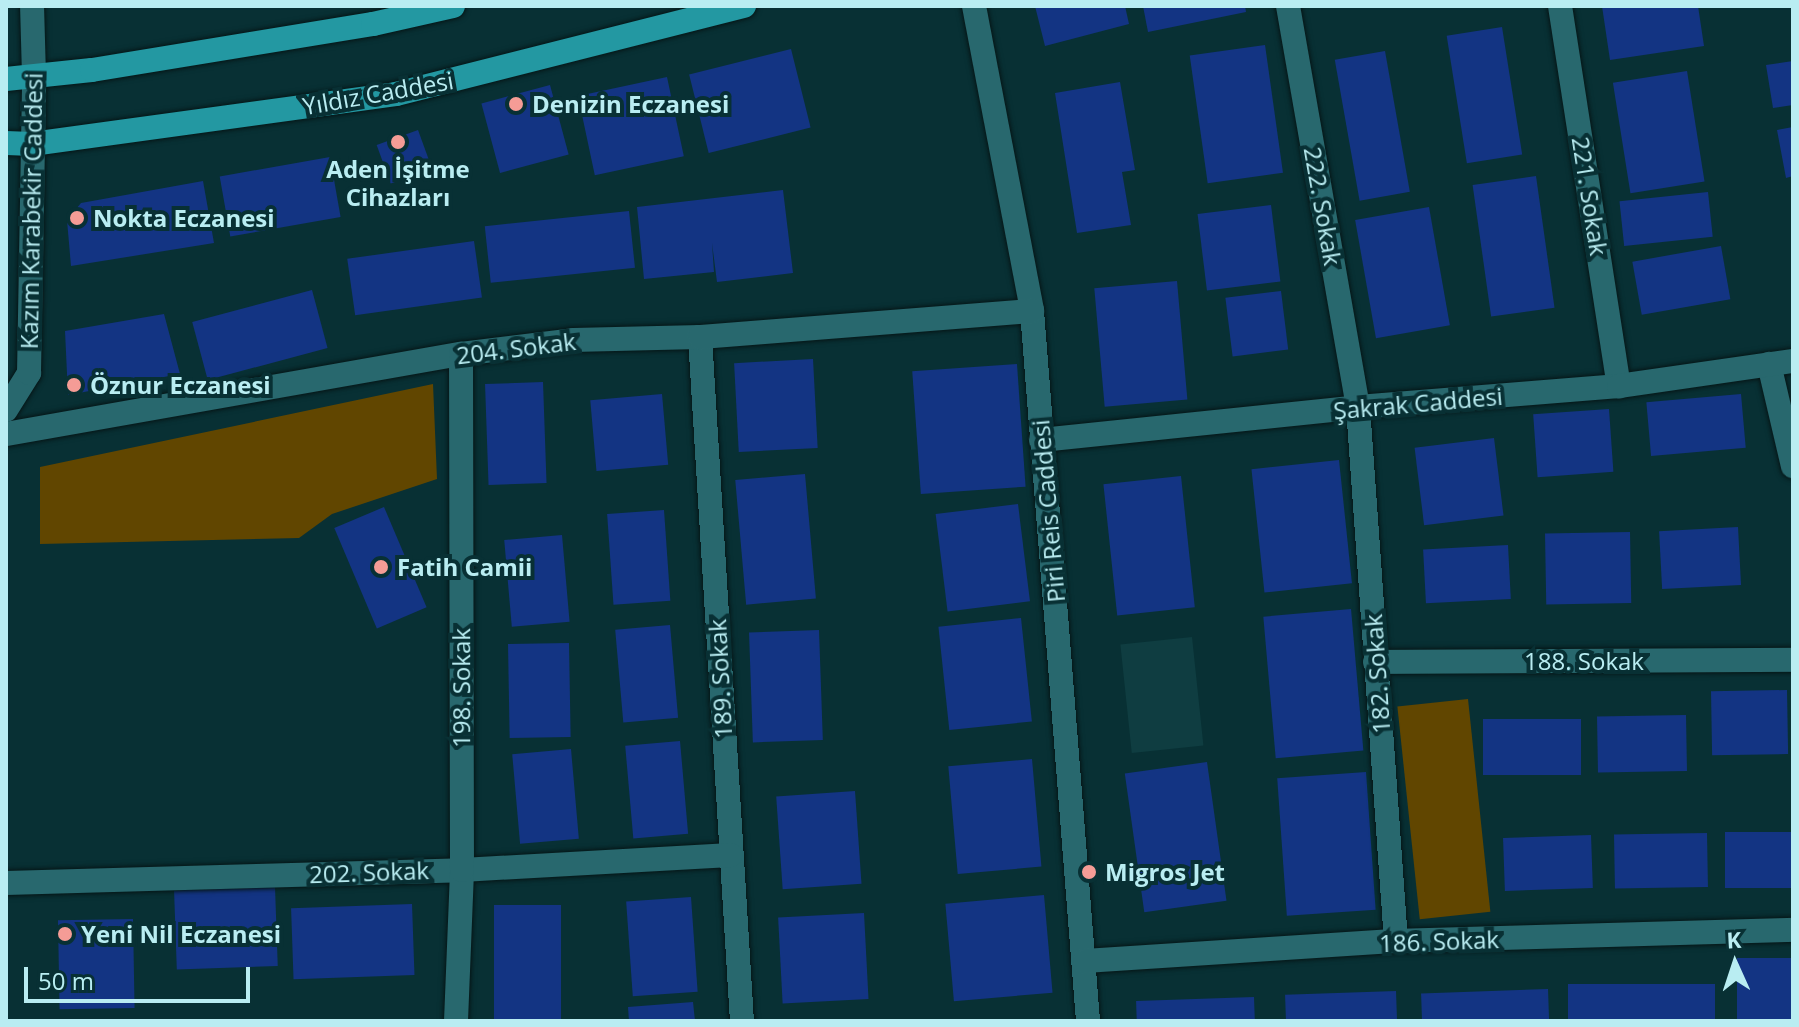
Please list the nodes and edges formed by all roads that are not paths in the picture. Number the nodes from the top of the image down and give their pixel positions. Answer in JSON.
{"nodes":[{"id":1,"x":32,"y":6,"type":"edge"},
{"id":2,"x":453,"y":6,"type":"edge"},
{"id":3,"x":744,"y":6,"type":"edge"},
{"id":4,"x":974,"y":6,"type":"edge"},
{"id":5,"x":1288,"y":6,"type":"edge"},
{"id":6,"x":1560,"y":6,"type":"edge"},
{"id":7,"x":373,"y":15,"type":"edge"},
{"id":8,"x":34,"y":76,"type":"junction"},
{"id":9,"x":6,"y":79,"type":"edge"},
{"id":10,"x":6,"y":143,"type":"edge"},
{"id":11,"x":32,"y":144,"type":"junction"},
{"id":12,"x":1032,"y":311,"type":"junction"},
{"id":13,"x":700,"y":337,"type":"junction"},
{"id":14,"x":461,"y":354,"type":"junction"},
{"id":15,"x":1781,"y":362,"type":"edge"},
{"id":16,"x":1619,"y":386,"type":"junction"},
{"id":17,"x":1358,"y":407,"type":"junction"},
{"id":18,"x":6,"y":410,"type":"edge"},
{"id":19,"x":6,"y":434,"type":"edge"},
{"id":20,"x":1041,"y":440,"type":"junction"},
{"id":21,"x":1793,"y":466,"type":"edge"},
{"id":22,"x":1793,"y":660,"type":"edge"},
{"id":23,"x":1375,"y":662,"type":"junction"},
{"id":24,"x":731,"y":855,"type":"junction"},
{"id":25,"x":462,"y":870,"type":"junction"},
{"id":26,"x":6,"y":883,"type":"edge"},
{"id":27,"x":1793,"y":930,"type":"edge"},
{"id":28,"x":1396,"y":941,"type":"junction"},
{"id":29,"x":1085,"y":961,"type":"junction"},
{"id":30,"x":456,"y":1021,"type":"edge"},
{"id":31,"x":742,"y":1021,"type":"edge"},
{"id":32,"x":1088,"y":1021,"type":"edge"}],
"edges":[{"from":1,"to":8,"type":"street","name":"Kazım Karabekir Caddesi"},
{"from":2,"to":7,"type":"main road"},
{"from":3,"to":11,"type":"main road","name":"Yıldız Caddesi"},
{"from":4,"to":12,"type":"street","name":"Piri Reis Caddesi"},
{"from":5,"to":17,"type":"street","name":"222. Sokak"},
{"from":6,"to":16,"type":"street","name":"221. Sokak"},
{"from":7,"to":8,"type":"main road"},
{"from":8,"to":9,"type":"main road"},
{"from":8,"to":11,"type":"street","name":"Kazım Karabekir Caddesi"},
{"from":10,"to":11,"type":"main road","name":"Yıldız Caddesi"},
{"from":11,"to":18,"type":"street","name":"Kazım Karabekir Caddesi"},
{"from":12,"to":13,"type":"street","name":"204. Sokak"},
{"from":12,"to":20,"type":"street","name":"Piri Reis Caddesi"},
{"from":13,"to":14,"type":"street","name":"204. Sokak"},
{"from":13,"to":24,"type":"street","name":"189. Sokak"},
{"from":14,"to":19,"type":"street","name":"204. Sokak"},
{"from":14,"to":25,"type":"street","name":"198. Sokak"},
{"from":15,"to":16,"type":"street","name":"Şakrak Caddesi"},
{"from":15,"to":21,"type":"street"},
{"from":16,"to":17,"type":"street","name":"Şakrak Caddesi"},
{"from":17,"to":20,"type":"street","name":"Şakrak Caddesi"},
{"from":17,"to":23,"type":"street","name":"182. Sokak"},
{"from":20,"to":29,"type":"street","name":"Piri Reis Caddesi"},
{"from":22,"to":23,"type":"street","name":"188. Sokak"},
{"from":23,"to":28,"type":"street","name":"182. Sokak"},
{"from":24,"to":25,"type":"street","name":"202. Sokak"},
{"from":24,"to":31,"type":"street","name":"189. Sokak"},
{"from":25,"to":26,"type":"street","name":"202. Sokak"},
{"from":25,"to":30,"type":"street","name":"198. Sokak"},
{"from":27,"to":28,"type":"street","name":"186. Sokak"},
{"from":28,"to":29,"type":"street","name":"186. Sokak"},
{"from":29,"to":32,"type":"street","name":"Piri Reis Caddesi"}]}
